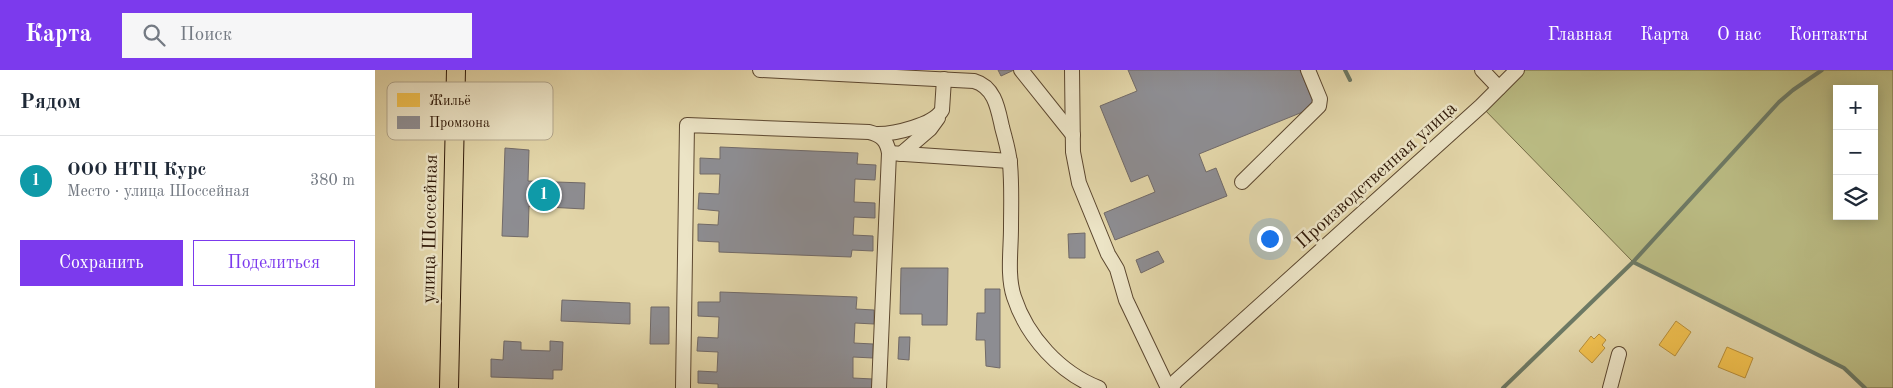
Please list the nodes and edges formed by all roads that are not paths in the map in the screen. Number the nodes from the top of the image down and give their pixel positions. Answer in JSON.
{"nodes":[{"id":1,"x":759,"y":70,"type":"edge"},
{"id":2,"x":1021,"y":70,"type":"edge"},
{"id":3,"x":1072,"y":70,"type":"edge"},
{"id":4,"x":1308,"y":70,"type":"edge"},
{"id":5,"x":1482,"y":70,"type":"edge"},
{"id":6,"x":1517,"y":70,"type":"edge"},
{"id":7,"x":944,"y":79,"type":"junction"},
{"id":8,"x":1499,"y":88,"type":"junction"},
{"id":9,"x":941,"y":112,"type":"junction"},
{"id":10,"x":878,"y":134,"type":"junction"},
{"id":11,"x":1073,"y":136,"type":"junction"},
{"id":12,"x":454,"y":140,"type":"edge"},
{"id":13,"x":895,"y":153,"type":"junction"},
{"id":14,"x":1010,"y":161,"type":"junction"},
{"id":15,"x":1242,"y":182,"type":"dead end"},
{"id":16,"x":1619,"y":354,"type":"dead end"},
{"id":17,"x":449,"y":388,"type":"edge"},
{"id":18,"x":683,"y":388,"type":"edge"},
{"id":19,"x":879,"y":388,"type":"edge"},
{"id":20,"x":1099,"y":388,"type":"edge"},
{"id":21,"x":1169,"y":388,"type":"edge"},
{"id":22,"x":1610,"y":388,"type":"edge"}],
"edges":[{"from":1,"to":7,"type":"street"},
{"from":2,"to":11,"type":"street"},
{"from":3,"to":11,"type":"street"},
{"from":4,"to":15,"type":"street"},
{"from":5,"to":8,"type":"street"},
{"from":6,"to":8,"type":"street","name":"Производственная улица"},
{"from":7,"to":9,"type":"street"},
{"from":7,"to":14,"type":"street"},
{"from":8,"to":21,"type":"street","name":"Производственная улица"},
{"from":9,"to":10,"type":"street"},
{"from":9,"to":13,"type":"street"},
{"from":10,"to":13,"type":"street"},
{"from":10,"to":18,"type":"street"},
{"from":11,"to":21,"type":"street"},
{"from":12,"to":17,"type":"main road","name":"улица Шоссейная"},
{"from":13,"to":14,"type":"street"},
{"from":13,"to":19,"type":"street"},
{"from":14,"to":20,"type":"street"},
{"from":16,"to":22,"type":"street"}]}
